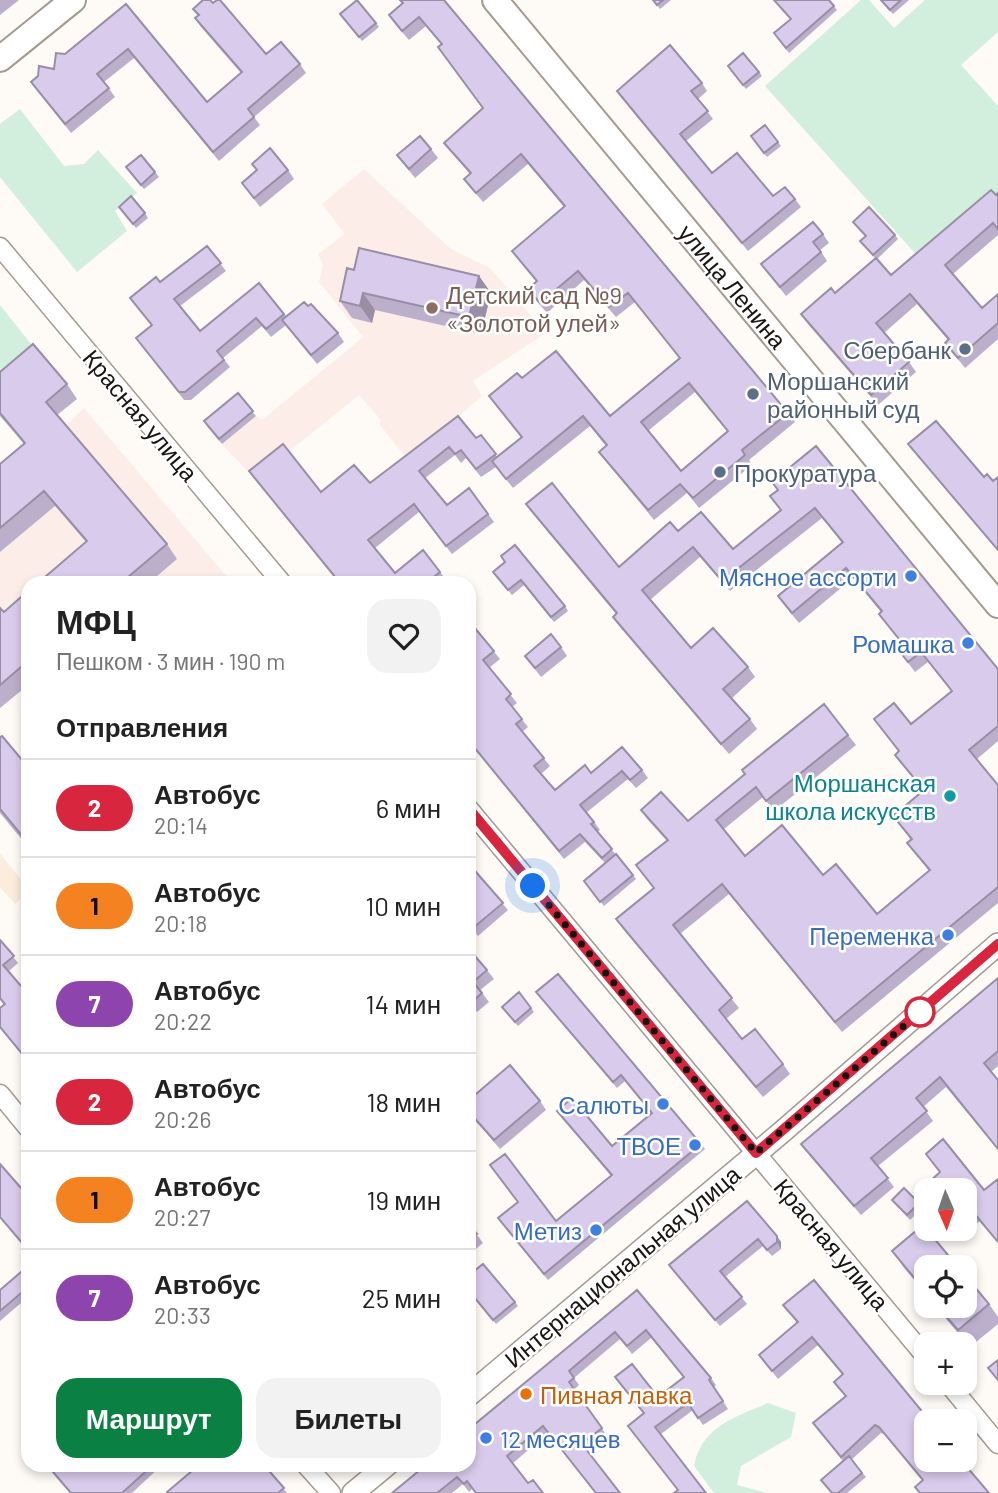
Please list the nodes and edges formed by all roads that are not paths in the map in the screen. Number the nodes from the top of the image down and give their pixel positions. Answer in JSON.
{"nodes":[{"id":1,"x":73,"y":0,"type":"edge"},
{"id":2,"x":495,"y":0,"type":"edge"},
{"id":3,"x":0,"y":60,"type":"edge"},
{"id":4,"x":0,"y":247,"type":"edge"},
{"id":5,"x":276,"y":576,"type":"edge"},
{"id":6,"x":998,"y":605,"type":"edge"},
{"id":7,"x":476,"y":817,"type":"edge"},
{"id":8,"x":998,"y":944,"type":"edge"},
{"id":9,"x":0,"y":1094,"type":"edge"},
{"id":10,"x":21,"y":1120,"type":"edge"},
{"id":11,"x":756,"y":1153,"type":"junction"},
{"id":12,"x":914,"y":1343,"type":"edge"},
{"id":13,"x":476,"y":1389,"type":"edge"},
{"id":14,"x":958,"y":1395,"type":"edge"},
{"id":15,"x":998,"y":1444,"type":"edge"},
{"id":16,"x":312,"y":1472,"type":"edge"},
{"id":17,"x":378,"y":1472,"type":"edge"},
{"id":18,"x":331,"y":1493,"type":"edge"},
{"id":19,"x":353,"y":1493,"type":"edge"}],
"edges":[{"from":1,"to":3,"type":"main road"},
{"from":2,"to":6,"type":"main road","name":"улица Ленина"},
{"from":4,"to":5,"type":"street","name":"Красная улица"},
{"from":7,"to":11,"type":"street","name":"Красная улица"},
{"from":8,"to":11,"type":"street","name":"Интернациональная улица"},
{"from":9,"to":10,"type":"street"},
{"from":11,"to":12,"type":"street","name":"Красная улица"},
{"from":11,"to":13,"type":"street","name":"Интернациональная улица"},
{"from":14,"to":15,"type":"street"},
{"from":16,"to":18,"type":"street"},
{"from":17,"to":19,"type":"street"}]}
